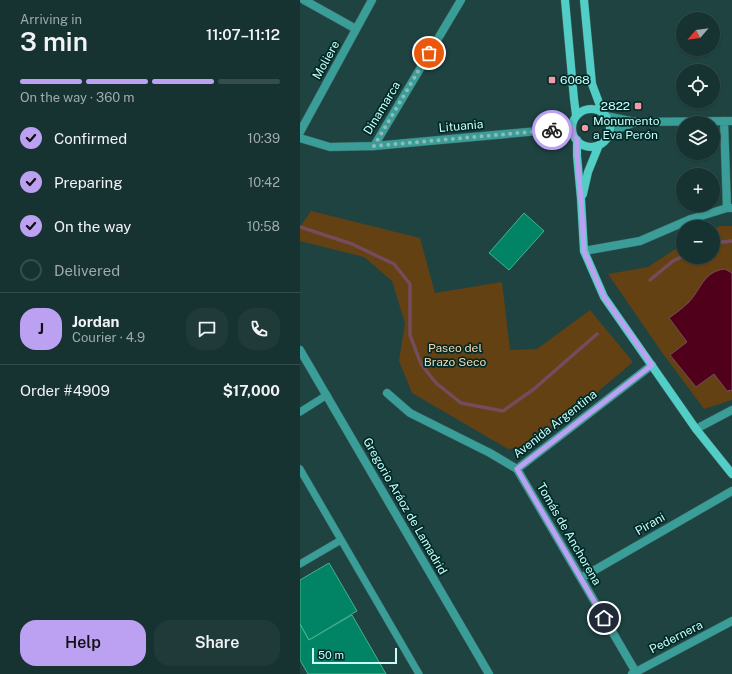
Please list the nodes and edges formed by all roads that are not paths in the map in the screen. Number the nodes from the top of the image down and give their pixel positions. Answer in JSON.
{"nodes":[{"id":1,"x":304,"y":0,"type":"edge"},
{"id":2,"x":372,"y":0,"type":"edge"},
{"id":3,"x":461,"y":0,"type":"edge"},
{"id":4,"x":565,"y":0,"type":"edge"},
{"id":5,"x":584,"y":0,"type":"edge"},
{"id":6,"x":356,"y":29,"type":"junction"},
{"id":7,"x":604,"y":114,"type":"junction"},
{"id":8,"x":576,"y":115,"type":"junction"},
{"id":9,"x":728,"y":121,"type":"edge"},
{"id":10,"x":634,"y":122,"type":"junction"},
{"id":11,"x":572,"y":128,"type":"junction"},
{"id":12,"x":300,"y":132,"type":"edge"},
{"id":13,"x":610,"y":132,"type":"junction"},
{"id":14,"x":300,"y":138,"type":"edge"},
{"id":15,"x":577,"y":140,"type":"junction"},
{"id":16,"x":599,"y":145,"type":"junction"},
{"id":17,"x":374,"y":146,"type":"junction"},
{"id":18,"x":581,"y":199,"type":"junction"},
{"id":19,"x":729,"y":208,"type":"edge"},
{"id":20,"x":584,"y":251,"type":"junction"},
{"id":21,"x":300,"y":350,"type":"edge"},
{"id":22,"x":652,"y":365,"type":"junction"},
{"id":23,"x":387,"y":393,"type":"dead end"},
{"id":24,"x":327,"y":395,"type":"junction"},
{"id":25,"x":732,"y":410,"type":"edge"},
{"id":26,"x":300,"y":412,"type":"edge"},
{"id":27,"x":696,"y":429,"type":"junction"},
{"id":28,"x":300,"y":469,"type":"edge"},
{"id":29,"x":517,"y":469,"type":"junction"},
{"id":30,"x":732,"y":474,"type":"edge"},
{"id":31,"x":732,"y":491,"type":"edge"},
{"id":32,"x":341,"y":540,"type":"junction"},
{"id":33,"x":300,"y":564,"type":"edge"},
{"id":34,"x":580,"y":578,"type":"junction"},
{"id":35,"x":732,"y":621,"type":"edge"},
{"id":36,"x":634,"y":673,"type":"edge"},
{"id":37,"x":420,"y":674,"type":"edge"},
{"id":38,"x":489,"y":674,"type":"edge"}],
"edges":[{"from":1,"to":6,"type":"street"},
{"from":2,"to":6,"type":"street","name":"Moliere"},
{"from":3,"to":17,"type":"street","name":"Dinamarca"},
{"from":4,"to":8,"type":"street"},
{"from":5,"to":7,"type":"street"},
{"from":6,"to":12,"type":"street","name":"Moliere"},
{"from":7,"to":8,"type":"street"},
{"from":7,"to":10,"type":"street"},
{"from":7,"to":13,"type":"street"},
{"from":8,"to":11,"type":"street"},
{"from":9,"to":10,"type":"street"},
{"from":9,"to":19,"type":"street"},
{"from":10,"to":13,"type":"street"},
{"from":11,"to":15,"type":"street"},
{"from":11,"to":17,"type":"street","name":"Lituania"},
{"from":13,"to":16,"type":"street"},
{"from":14,"to":17,"type":"street","name":"Lituania"},
{"from":15,"to":16,"type":"street"},
{"from":15,"to":18,"type":"street"},
{"from":16,"to":18,"type":"street"},
{"from":18,"to":20,"type":"street"},
{"from":19,"to":20,"type":"street"},
{"from":20,"to":22,"type":"street"},
{"from":21,"to":24,"type":"street","name":"Gregorio Aráoz de Lamadrid"},
{"from":22,"to":27,"type":"street"},
{"from":22,"to":29,"type":"street","name":"Avenida Argentina"},
{"from":23,"to":29,"type":"street","name":"Avenida Argentina"},
{"from":24,"to":26,"type":"lane"},
{"from":24,"to":38,"type":"street","name":"Gregorio Aráoz de Lamadrid"},
{"from":25,"to":27,"type":"street"},
{"from":27,"to":30,"type":"street"},
{"from":28,"to":32,"type":"lane"},
{"from":29,"to":34,"type":"street","name":"Tomás de Anchorena"},
{"from":31,"to":34,"type":"street","name":"Pirani"},
{"from":32,"to":33,"type":"lane"},
{"from":32,"to":37,"type":"lane"},
{"from":34,"to":36,"type":"street","name":"Tomás de Anchorena"},
{"from":35,"to":36,"type":"street","name":"Pedernera"}]}
